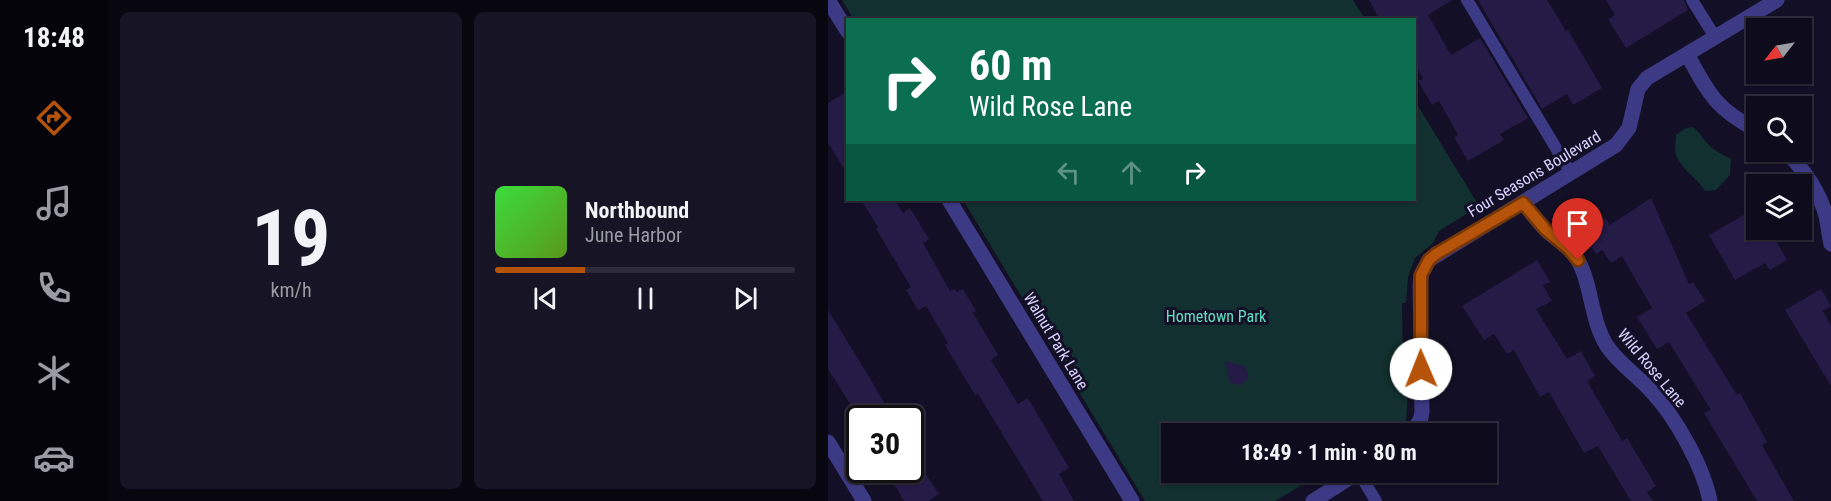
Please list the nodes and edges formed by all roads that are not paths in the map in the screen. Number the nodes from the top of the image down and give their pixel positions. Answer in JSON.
{"nodes":[{"id":1,"x":828,"y":0,"type":"edge"},
{"id":2,"x":1467,"y":0,"type":"edge"},
{"id":3,"x":1692,"y":0,"type":"edge"},
{"id":4,"x":1777,"y":0,"type":"edge"},
{"id":5,"x":846,"y":29,"type":"edge"},
{"id":6,"x":1715,"y":37,"type":"junction"},
{"id":7,"x":1687,"y":54,"type":"junction"},
{"id":8,"x":1746,"y":124,"type":"edge"},
{"id":9,"x":1796,"y":162,"type":"edge"},
{"id":10,"x":1571,"y":173,"type":"junction"},
{"id":11,"x":950,"y":201,"type":"edge"},
{"id":12,"x":1523,"y":203,"type":"junction"},
{"id":13,"x":1831,"y":242,"type":"edge"},
{"id":14,"x":1418,"y":423,"type":"edge"},
{"id":15,"x":828,"y":442,"type":"edge"},
{"id":16,"x":1343,"y":483,"type":"edge"},
{"id":17,"x":1365,"y":483,"type":"edge"},
{"id":18,"x":864,"y":501,"type":"edge"},
{"id":19,"x":1132,"y":501,"type":"edge"},
{"id":20,"x":1313,"y":501,"type":"edge"},
{"id":21,"x":1376,"y":501,"type":"edge"},
{"id":22,"x":1710,"y":501,"type":"edge"}],
"edges":[{"from":1,"to":5,"type":"street"},
{"from":2,"to":10,"type":"lane"},
{"from":3,"to":6,"type":"lane"},
{"from":4,"to":6,"type":"street","name":"Four Seasons Boulevard"},
{"from":6,"to":7,"type":"street","name":"Four Seasons Boulevard"},
{"from":7,"to":8,"type":"street"},
{"from":7,"to":10,"type":"street","name":"Four Seasons Boulevard"},
{"from":9,"to":13,"type":"street"},
{"from":10,"to":12,"type":"street","name":"Four Seasons Boulevard"},
{"from":11,"to":19,"type":"street","name":"Walnut Park Lane"},
{"from":12,"to":14,"type":"street","name":"Four Seasons Boulevard"},
{"from":12,"to":22,"type":"street","name":"Wild Rose Lane"},
{"from":15,"to":18,"type":"street"},
{"from":16,"to":20,"type":"street"},
{"from":17,"to":21,"type":"lane"}]}
